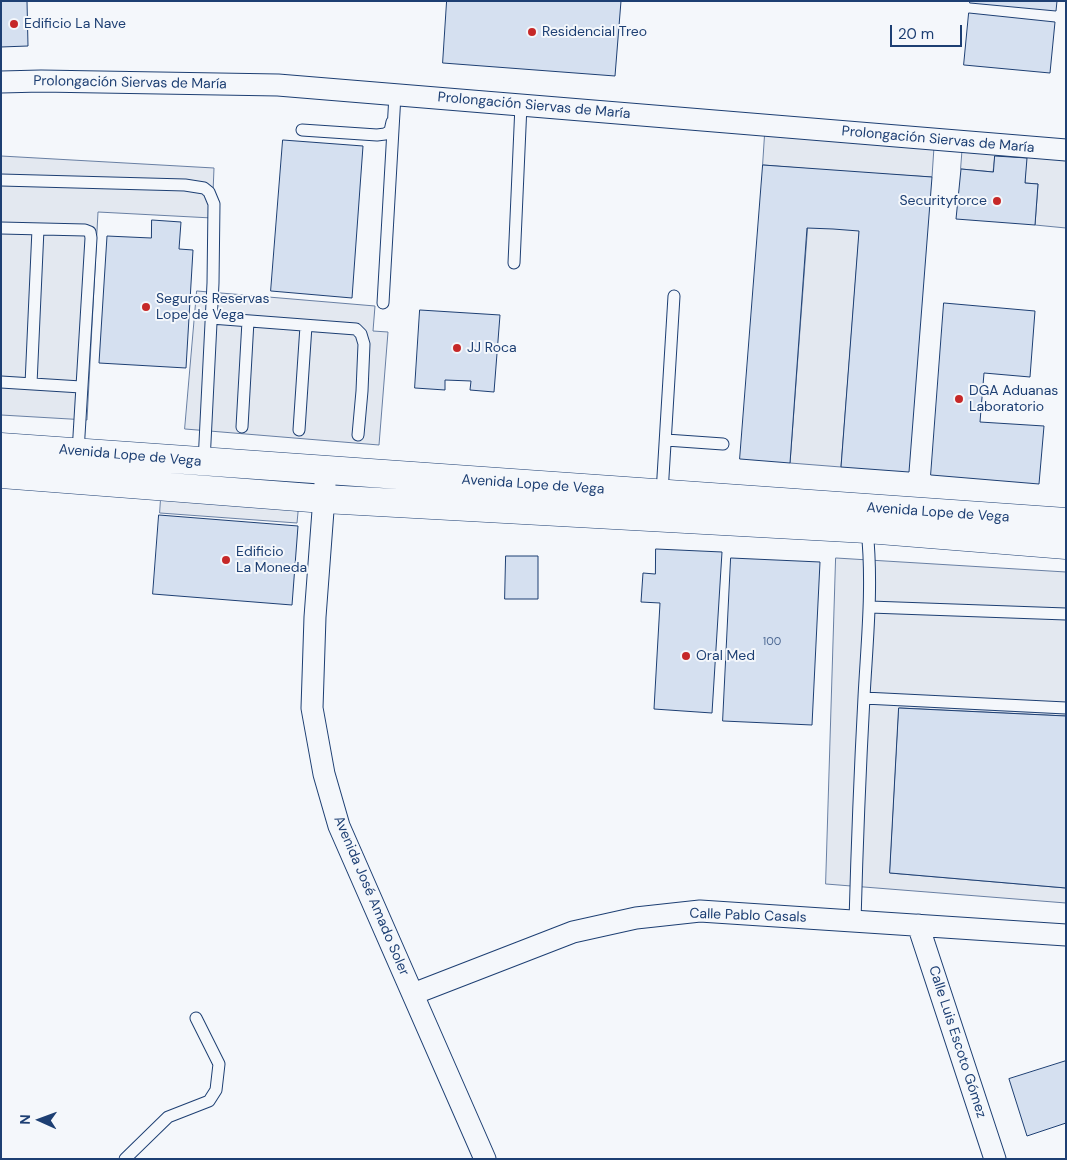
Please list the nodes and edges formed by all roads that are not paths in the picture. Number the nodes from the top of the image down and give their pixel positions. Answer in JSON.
{"nodes":[{"id":1,"x":1,"y":82,"type":"edge"},
{"id":2,"x":394,"y":105,"type":"junction"},
{"id":3,"x":520,"y":105,"type":"junction"},
{"id":4,"x":302,"y":130,"type":"dead end"},
{"id":5,"x":1066,"y":150,"type":"edge"},
{"id":6,"x":1,"y":180,"type":"edge"},
{"id":7,"x":1,"y":228,"type":"edge"},
{"id":8,"x":38,"y":229,"type":"junction"},
{"id":9,"x":514,"y":263,"type":"dead end"},
{"id":10,"x":674,"y":296,"type":"dead end"},
{"id":11,"x":383,"y":303,"type":"dead end"},
{"id":12,"x":212,"y":318,"type":"junction"},
{"id":13,"x":248,"y":321,"type":"junction"},
{"id":14,"x":306,"y":326,"type":"junction"},
{"id":15,"x":1,"y":382,"type":"edge"},
{"id":16,"x":31,"y":384,"type":"junction"},
{"id":17,"x":81,"y":388,"type":"junction"},
{"id":18,"x":242,"y":427,"type":"dead end"},
{"id":19,"x":299,"y":430,"type":"dead end"},
{"id":20,"x":358,"y":435,"type":"dead end"},
{"id":21,"x":666,"y":440,"type":"junction"},
{"id":22,"x":723,"y":444,"type":"dead end"},
{"id":23,"x":1,"y":447,"type":"edge"},
{"id":24,"x":78,"y":452,"type":"junction"},
{"id":25,"x":204,"y":462,"type":"junction"},
{"id":26,"x":326,"y":471,"type":"junction"},
{"id":27,"x":1,"y":474,"type":"edge"},
{"id":28,"x":662,"y":494,"type":"junction"},
{"id":29,"x":324,"y":499,"type":"junction"},
{"id":30,"x":1066,"y":522,"type":"edge"},
{"id":31,"x":867,"y":529,"type":"junction"},
{"id":32,"x":1066,"y":539,"type":"edge"},
{"id":33,"x":1066,"y":545,"type":"edge"},
{"id":34,"x":870,"y":607,"type":"junction"},
{"id":35,"x":1066,"y":614,"type":"edge"},
{"id":36,"x":864,"y":698,"type":"junction"},
{"id":37,"x":1066,"y":708,"type":"edge"},
{"id":38,"x":855,"y":921,"type":"junction"},
{"id":39,"x":918,"y":925,"type":"junction"},
{"id":40,"x":1066,"y":935,"type":"edge"},
{"id":41,"x":413,"y":994,"type":"junction"},
{"id":42,"x":196,"y":1018,"type":"dead end"},
{"id":43,"x":125,"y":1159,"type":"edge"},
{"id":44,"x":485,"y":1159,"type":"edge"},
{"id":45,"x":995,"y":1159,"type":"edge"}],
"edges":[{"from":1,"to":2,"type":"street","name":"Prolongación Siervas de María"},
{"from":2,"to":3,"type":"street","name":"Prolongación Siervas de María"},
{"from":2,"to":4,"type":"lane"},
{"from":2,"to":11,"type":"lane"},
{"from":3,"to":5,"type":"street","name":"Prolongación Siervas de María"},
{"from":3,"to":9,"type":"lane"},
{"from":6,"to":12,"type":"lane"},
{"from":7,"to":8,"type":"lane"},
{"from":8,"to":16,"type":"lane"},
{"from":8,"to":17,"type":"lane"},
{"from":10,"to":21,"type":"lane"},
{"from":12,"to":13,"type":"lane"},
{"from":12,"to":25,"type":"lane"},
{"from":13,"to":14,"type":"lane"},
{"from":13,"to":18,"type":"lane"},
{"from":14,"to":19,"type":"lane"},
{"from":14,"to":20,"type":"lane"},
{"from":15,"to":16,"type":"lane"},
{"from":16,"to":17,"type":"lane"},
{"from":17,"to":24,"type":"lane"},
{"from":21,"to":22,"type":"lane"},
{"from":21,"to":28,"type":"lane"},
{"from":23,"to":24,"type":"main road","name":"Avenida Lope de Vega"},
{"from":24,"to":25,"type":"main road","name":"Avenida Lope de Vega"},
{"from":25,"to":26,"type":"main road","name":"Avenida Lope de Vega"},
{"from":26,"to":28,"type":"main road","name":"Avenida Lope de Vega"},
{"from":26,"to":29,"type":"street","name":"Avenida José Amado Soler"},
{"from":27,"to":29,"type":"main road","name":"Avenida Lope de Vega"},
{"from":28,"to":30,"type":"main road","name":"Avenida Lope de Vega"},
{"from":29,"to":31,"type":"main road","name":"Avenida Lope de Vega"},
{"from":29,"to":41,"type":"street","name":"Avenida José Amado Soler"},
{"from":31,"to":33,"type":"main road","name":"Avenida Lope de Vega"},
{"from":31,"to":34,"type":"lane"},
{"from":32,"to":33,"type":"street"},
{"from":34,"to":35,"type":"lane"},
{"from":34,"to":36,"type":"lane"},
{"from":36,"to":37,"type":"lane"},
{"from":36,"to":38,"type":"lane"},
{"from":38,"to":39,"type":"street","name":"Calle Pablo Casals"},
{"from":38,"to":41,"type":"street","name":"Calle Pablo Casals"},
{"from":39,"to":40,"type":"street","name":"Calle Pablo Casals"},
{"from":39,"to":45,"type":"street","name":"Calle Luis Escoto Gómez"},
{"from":41,"to":44,"type":"street","name":"Avenida José Amado Soler"},
{"from":42,"to":43,"type":"lane"}]}
